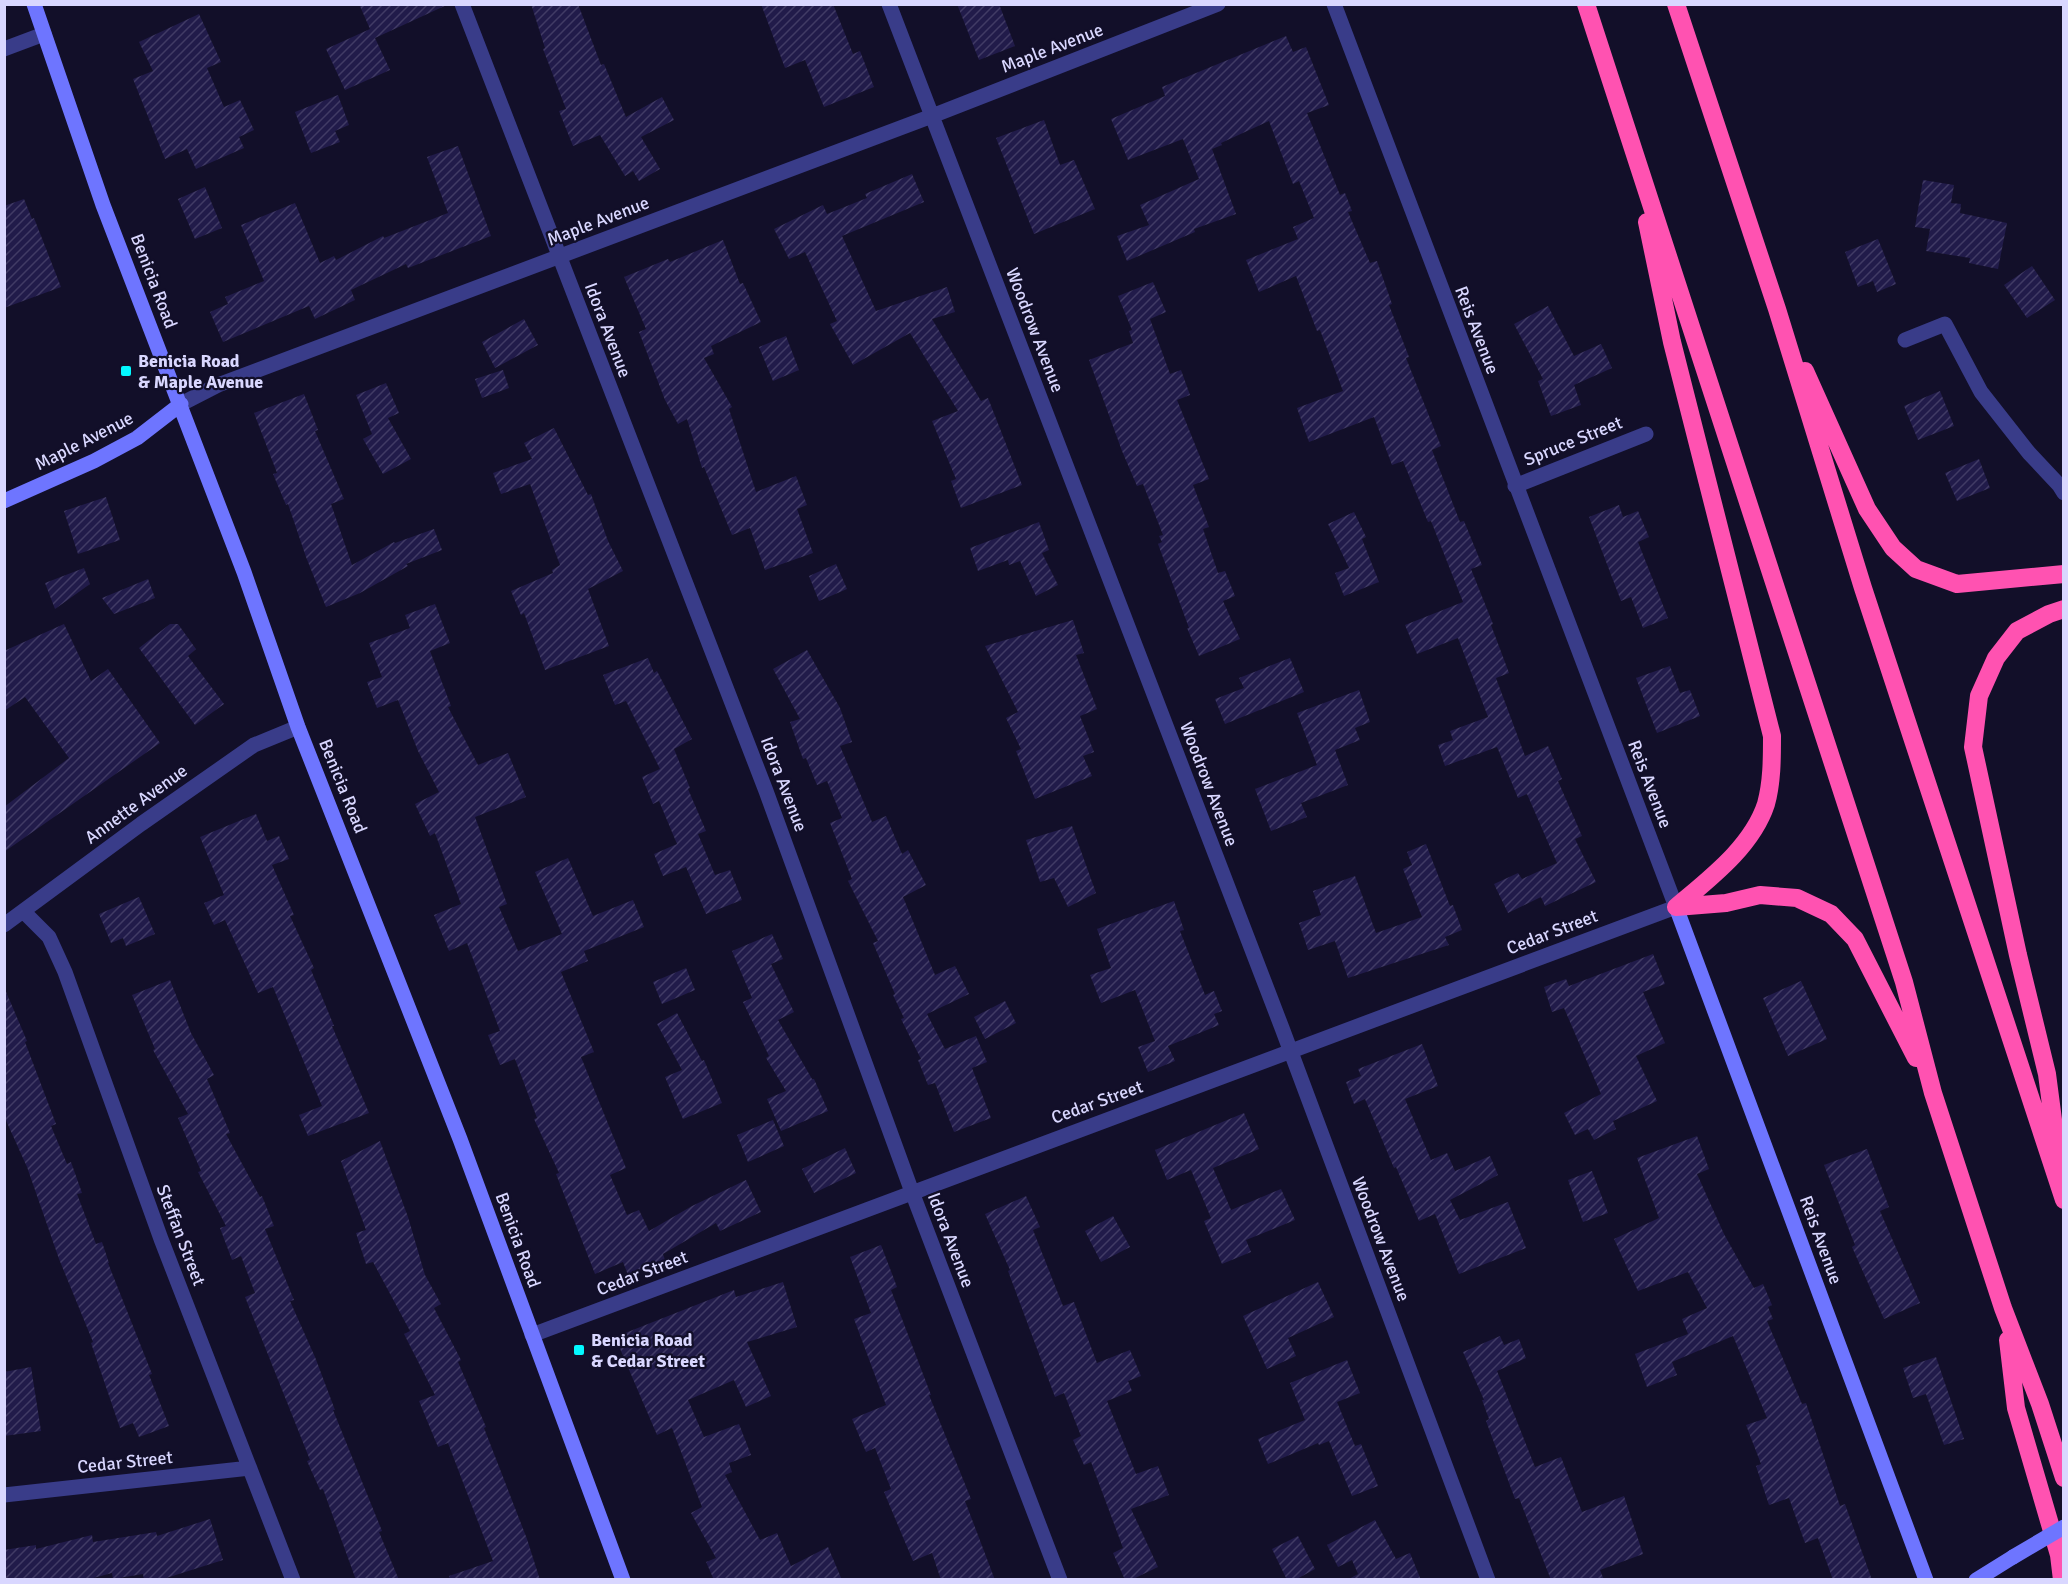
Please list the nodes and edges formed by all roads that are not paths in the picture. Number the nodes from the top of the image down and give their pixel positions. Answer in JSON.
{"nodes":[{"id":1,"x":34,"y":4,"type":"edge"},
{"id":2,"x":462,"y":4,"type":"edge"},
{"id":3,"x":889,"y":4,"type":"edge"},
{"id":4,"x":1218,"y":4,"type":"edge"},
{"id":5,"x":1334,"y":4,"type":"edge"},
{"id":6,"x":1586,"y":4,"type":"edge"},
{"id":7,"x":1676,"y":4,"type":"edge"},
{"id":8,"x":44,"y":34,"type":"junction"},
{"id":9,"x":4,"y":49,"type":"edge"},
{"id":10,"x":932,"y":116,"type":"junction"},
{"id":11,"x":1628,"y":135,"type":"junction"},
{"id":12,"x":559,"y":257,"type":"junction"},
{"id":13,"x":1777,"y":309,"type":"junction"},
{"id":14,"x":1905,"y":340,"type":"dead end"},
{"id":15,"x":181,"y":404,"type":"junction"},
{"id":16,"x":1646,"y":434,"type":"dead end"},
{"id":17,"x":1515,"y":486,"type":"junction"},
{"id":18,"x":2064,"y":494,"type":"edge"},
{"id":19,"x":4,"y":501,"type":"edge"},
{"id":20,"x":2064,"y":574,"type":"edge"},
{"id":21,"x":2064,"y":609,"type":"edge"},
{"id":22,"x":298,"y":727,"type":"junction"},
{"id":23,"x":1676,"y":907,"type":"junction"},
{"id":24,"x":23,"y":911,"type":"junction"},
{"id":25,"x":4,"y":925,"type":"edge"},
{"id":26,"x":1290,"y":1051,"type":"junction"},
{"id":27,"x":1933,"y":1093,"type":"junction"},
{"id":28,"x":912,"y":1192,"type":"junction"},
{"id":29,"x":2063,"y":1199,"type":"edge"},
{"id":30,"x":2003,"y":1308,"type":"junction"},
{"id":31,"x":532,"y":1335,"type":"junction"},
{"id":32,"x":250,"y":1468,"type":"junction"},
{"id":33,"x":2064,"y":1478,"type":"edge"},
{"id":34,"x":4,"y":1495,"type":"edge"},
{"id":35,"x":2064,"y":1527,"type":"edge"},
{"id":36,"x":293,"y":1580,"type":"edge"},
{"id":37,"x":623,"y":1580,"type":"edge"},
{"id":38,"x":1060,"y":1580,"type":"edge"},
{"id":39,"x":1488,"y":1580,"type":"edge"},
{"id":40,"x":1926,"y":1580,"type":"edge"},
{"id":41,"x":1976,"y":1580,"type":"edge"},
{"id":42,"x":2062,"y":1580,"type":"edge"}],
"edges":[{"from":1,"to":8,"type":"main road","name":"Benicia Road"},
{"from":2,"to":12,"type":"street","name":"Idora Avenue"},
{"from":3,"to":10,"type":"street","name":"Woodrow Avenue"},
{"from":4,"to":10,"type":"street","name":"Maple Avenue"},
{"from":5,"to":17,"type":"street","name":"Reis Avenue"},
{"from":6,"to":11,"type":"highway"},
{"from":7,"to":13,"type":"highway"},
{"from":8,"to":9,"type":"street"},
{"from":8,"to":15,"type":"main road","name":"Benicia Road"},
{"from":10,"to":12,"type":"street","name":"Maple Avenue"},
{"from":10,"to":26,"type":"street","name":"Woodrow Avenue"},
{"from":11,"to":23,"type":"highway"},
{"from":11,"to":27,"type":"highway"},
{"from":12,"to":15,"type":"street","name":"Maple Avenue"},
{"from":12,"to":28,"type":"street","name":"Idora Avenue"},
{"from":13,"to":20,"type":"highway"},
{"from":13,"to":29,"type":"highway"},
{"from":14,"to":18,"type":"street"},
{"from":15,"to":19,"type":"main road","name":"Maple Avenue"},
{"from":15,"to":22,"type":"main road","name":"Benicia Road"},
{"from":16,"to":17,"type":"street","name":"Spruce Street"},
{"from":17,"to":23,"type":"street","name":"Reis Avenue"},
{"from":21,"to":29,"type":"highway"},
{"from":22,"to":24,"type":"street","name":"Annette Avenue"},
{"from":22,"to":31,"type":"main road","name":"Benicia Road"},
{"from":23,"to":26,"type":"street","name":"Cedar Street"},
{"from":23,"to":27,"type":"highway"},
{"from":23,"to":40,"type":"main road","name":"Reis Avenue"},
{"from":24,"to":25,"type":"street","name":"Annette Avenue"},
{"from":24,"to":32,"type":"street","name":"Steffan Street"},
{"from":26,"to":28,"type":"street","name":"Cedar Street"},
{"from":26,"to":39,"type":"street","name":"Woodrow Avenue"},
{"from":27,"to":30,"type":"highway"},
{"from":28,"to":31,"type":"street","name":"Cedar Street"},
{"from":28,"to":38,"type":"street","name":"Idora Avenue"},
{"from":30,"to":33,"type":"highway"},
{"from":30,"to":42,"type":"highway"},
{"from":31,"to":37,"type":"main road","name":"Benicia Road"},
{"from":32,"to":34,"type":"street","name":"Cedar Street"},
{"from":32,"to":36,"type":"street","name":"Steffan Street"},
{"from":35,"to":41,"type":"main road","bridge":true}]}
